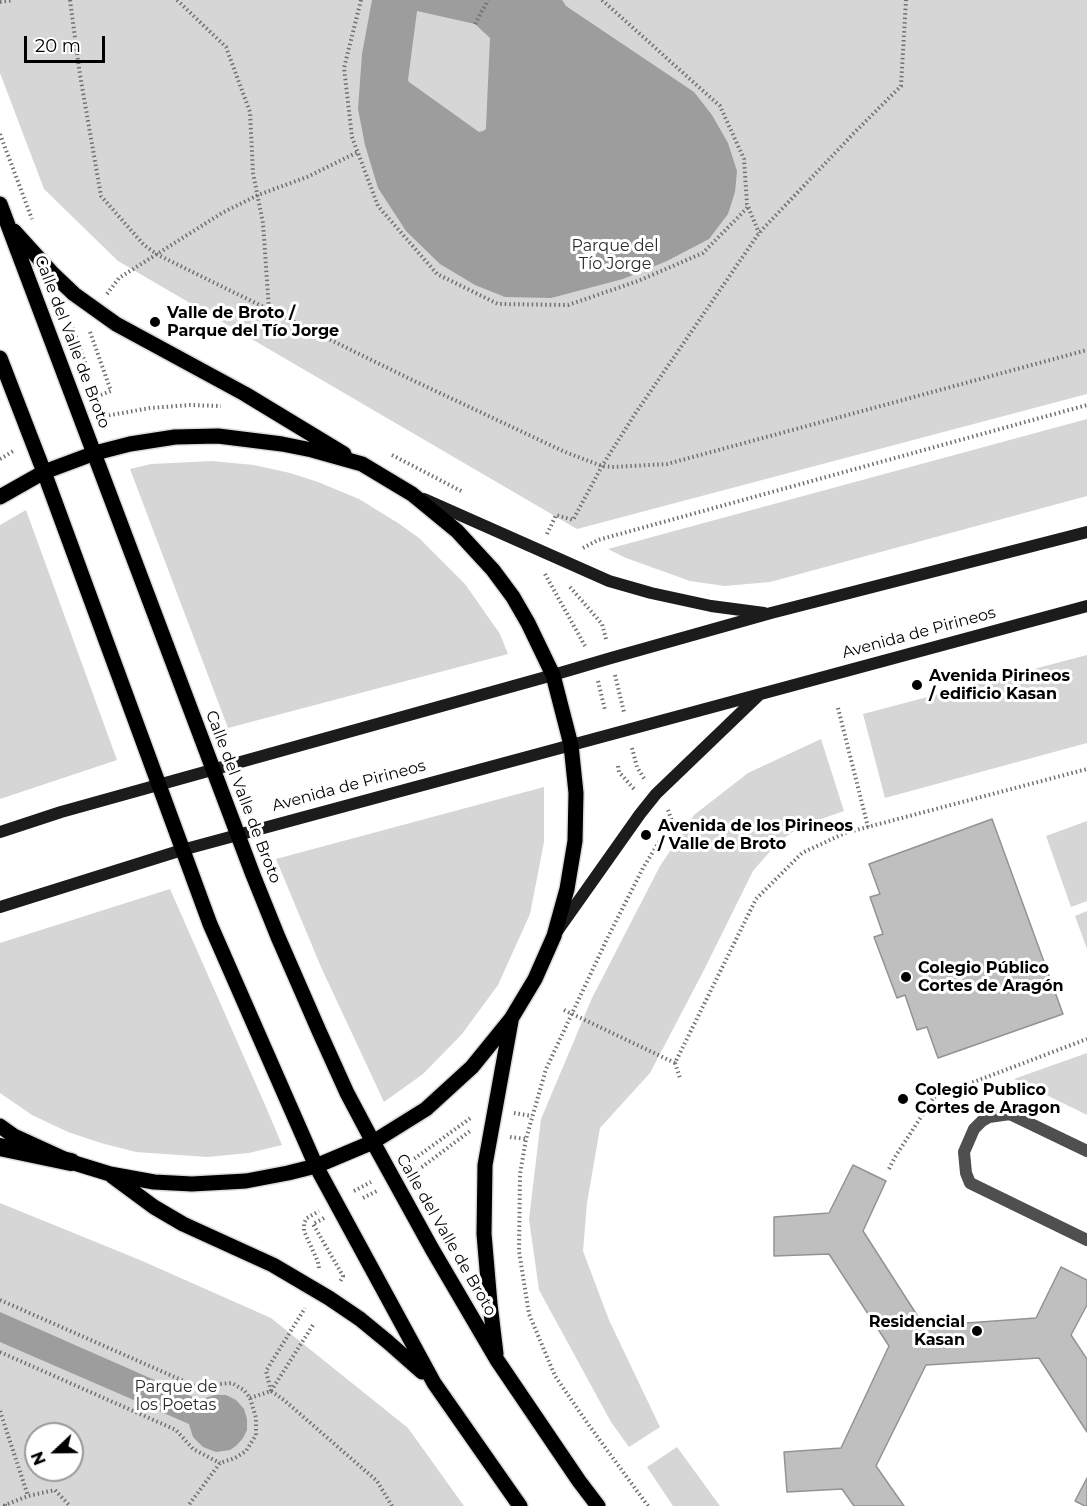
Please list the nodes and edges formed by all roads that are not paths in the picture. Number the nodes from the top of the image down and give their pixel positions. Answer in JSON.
{"nodes":[{"id":1,"x":0,"y":204,"type":"edge"},
{"id":2,"x":8,"y":224,"type":"junction"},
{"id":3,"x":0,"y":358,"type":"edge"},
{"id":4,"x":95,"y":453,"type":"junction"},
{"id":5,"x":362,"y":464,"type":"junction"},
{"id":6,"x":44,"y":472,"type":"junction"},
{"id":7,"x":412,"y":494,"type":"junction"},
{"id":8,"x":0,"y":497,"type":"edge"},
{"id":9,"x":1087,"y":532,"type":"edge"},
{"id":10,"x":1087,"y":606,"type":"edge"},
{"id":11,"x":771,"y":613,"type":"junction"},
{"id":12,"x":553,"y":675,"type":"junction"},
{"id":13,"x":759,"y":694,"type":"junction"},
{"id":14,"x":571,"y":745,"type":"junction"},
{"id":15,"x":213,"y":770,"type":"junction"},
{"id":16,"x":159,"y":784,"type":"junction"},
{"id":17,"x":0,"y":832,"type":"edge"},
{"id":18,"x":238,"y":835,"type":"junction"},
{"id":19,"x":182,"y":850,"type":"junction"},
{"id":20,"x":0,"y":907,"type":"edge"},
{"id":21,"x":554,"y":936,"type":"junction"},
{"id":22,"x":512,"y":1019,"type":"junction"},
{"id":23,"x":0,"y":1126,"type":"edge"},
{"id":24,"x":373,"y":1142,"type":"junction"},
{"id":25,"x":0,"y":1147,"type":"edge"},
{"id":26,"x":1087,"y":1151,"type":"edge"},
{"id":27,"x":71,"y":1162,"type":"junction"},
{"id":28,"x":316,"y":1166,"type":"junction"},
{"id":29,"x":110,"y":1174,"type":"junction"},
{"id":30,"x":1087,"y":1240,"type":"edge"},
{"id":31,"x":497,"y":1360,"type":"junction"},
{"id":32,"x":434,"y":1383,"type":"junction"},
{"id":33,"x":520,"y":1506,"type":"edge"},
{"id":34,"x":598,"y":1506,"type":"edge"}],
"edges":[{"from":1,"to":2,"type":"main road","name":"Calle del Valle de Broto"},
{"from":2,"to":4,"type":"main road","name":"Calle del Valle de Broto"},
{"from":2,"to":5,"type":"main road","name":"Calle del Valle de Broto"},
{"from":3,"to":6,"type":"main road"},
{"from":4,"to":5,"type":"main road","name":"Avenida de Pirineos"},
{"from":4,"to":6,"type":"main road","name":"Avenida de Pirineos"},
{"from":4,"to":15,"type":"main road","name":"Calle del Valle de Broto"},
{"from":5,"to":7,"type":"main road","name":"Avenida de Pirineos"},
{"from":6,"to":8,"type":"main road","name":"Avenida de Pirineos"},
{"from":6,"to":16,"type":"main road"},
{"from":7,"to":11,"type":"main road","name":"Avenida de Pirineos"},
{"from":7,"to":12,"type":"main road","name":"Avenida de Pirineos"},
{"from":9,"to":11,"type":"main road","name":"Avenida de Pirineos"},
{"from":10,"to":13,"type":"main road","name":"Avenida de Pirineos"},
{"from":11,"to":12,"type":"main road","name":"Avenida de Pirineos"},
{"from":12,"to":14,"type":"main road","name":"Avenida de Pirineos"},
{"from":12,"to":15,"type":"main road","name":"Avenida de Pirineos"},
{"from":13,"to":14,"type":"main road","name":"Avenida de Pirineos"},
{"from":13,"to":21,"type":"main road","name":"Avenida de Pirineos"},
{"from":14,"to":18,"type":"main road","name":"Avenida de Pirineos"},
{"from":14,"to":21,"type":"main road","name":"Avenida de Pirineos"},
{"from":15,"to":16,"type":"main road","name":"Avenida de Pirineos"},
{"from":15,"to":18,"type":"main road","name":"Calle del Valle de Broto"},
{"from":16,"to":17,"type":"main road","name":"Avenida de Pirineos"},
{"from":16,"to":19,"type":"main road"},
{"from":18,"to":19,"type":"main road","name":"Avenida de Pirineos"},
{"from":18,"to":24,"type":"main road","name":"Calle del Valle de Broto"},
{"from":19,"to":20,"type":"main road","name":"Avenida de Pirineos"},
{"from":19,"to":28,"type":"main road"},
{"from":21,"to":22,"type":"main road","name":"Avenida de Pirineos"},
{"from":22,"to":24,"type":"main road","name":"Avenida de Pirineos"},
{"from":22,"to":31,"type":"main road","name":"Calle del Valle de Broto"},
{"from":23,"to":27,"type":"main road","name":"Avenida de Pirineos"},
{"from":24,"to":28,"type":"main road","name":"Avenida de Pirineos"},
{"from":24,"to":31,"type":"main road","name":"Calle del Valle de Broto"},
{"from":25,"to":27,"type":"highway"},
{"from":26,"to":30,"type":"lane"},
{"from":27,"to":29,"type":"main road","name":"Avenida de Pirineos"},
{"from":28,"to":29,"type":"main road","name":"Avenida de Pirineos"},
{"from":28,"to":32,"type":"main road"},
{"from":29,"to":32,"type":"main road"},
{"from":31,"to":34,"type":"main road","name":"Calle del Valle de Broto"},
{"from":32,"to":33,"type":"main road"}]}
